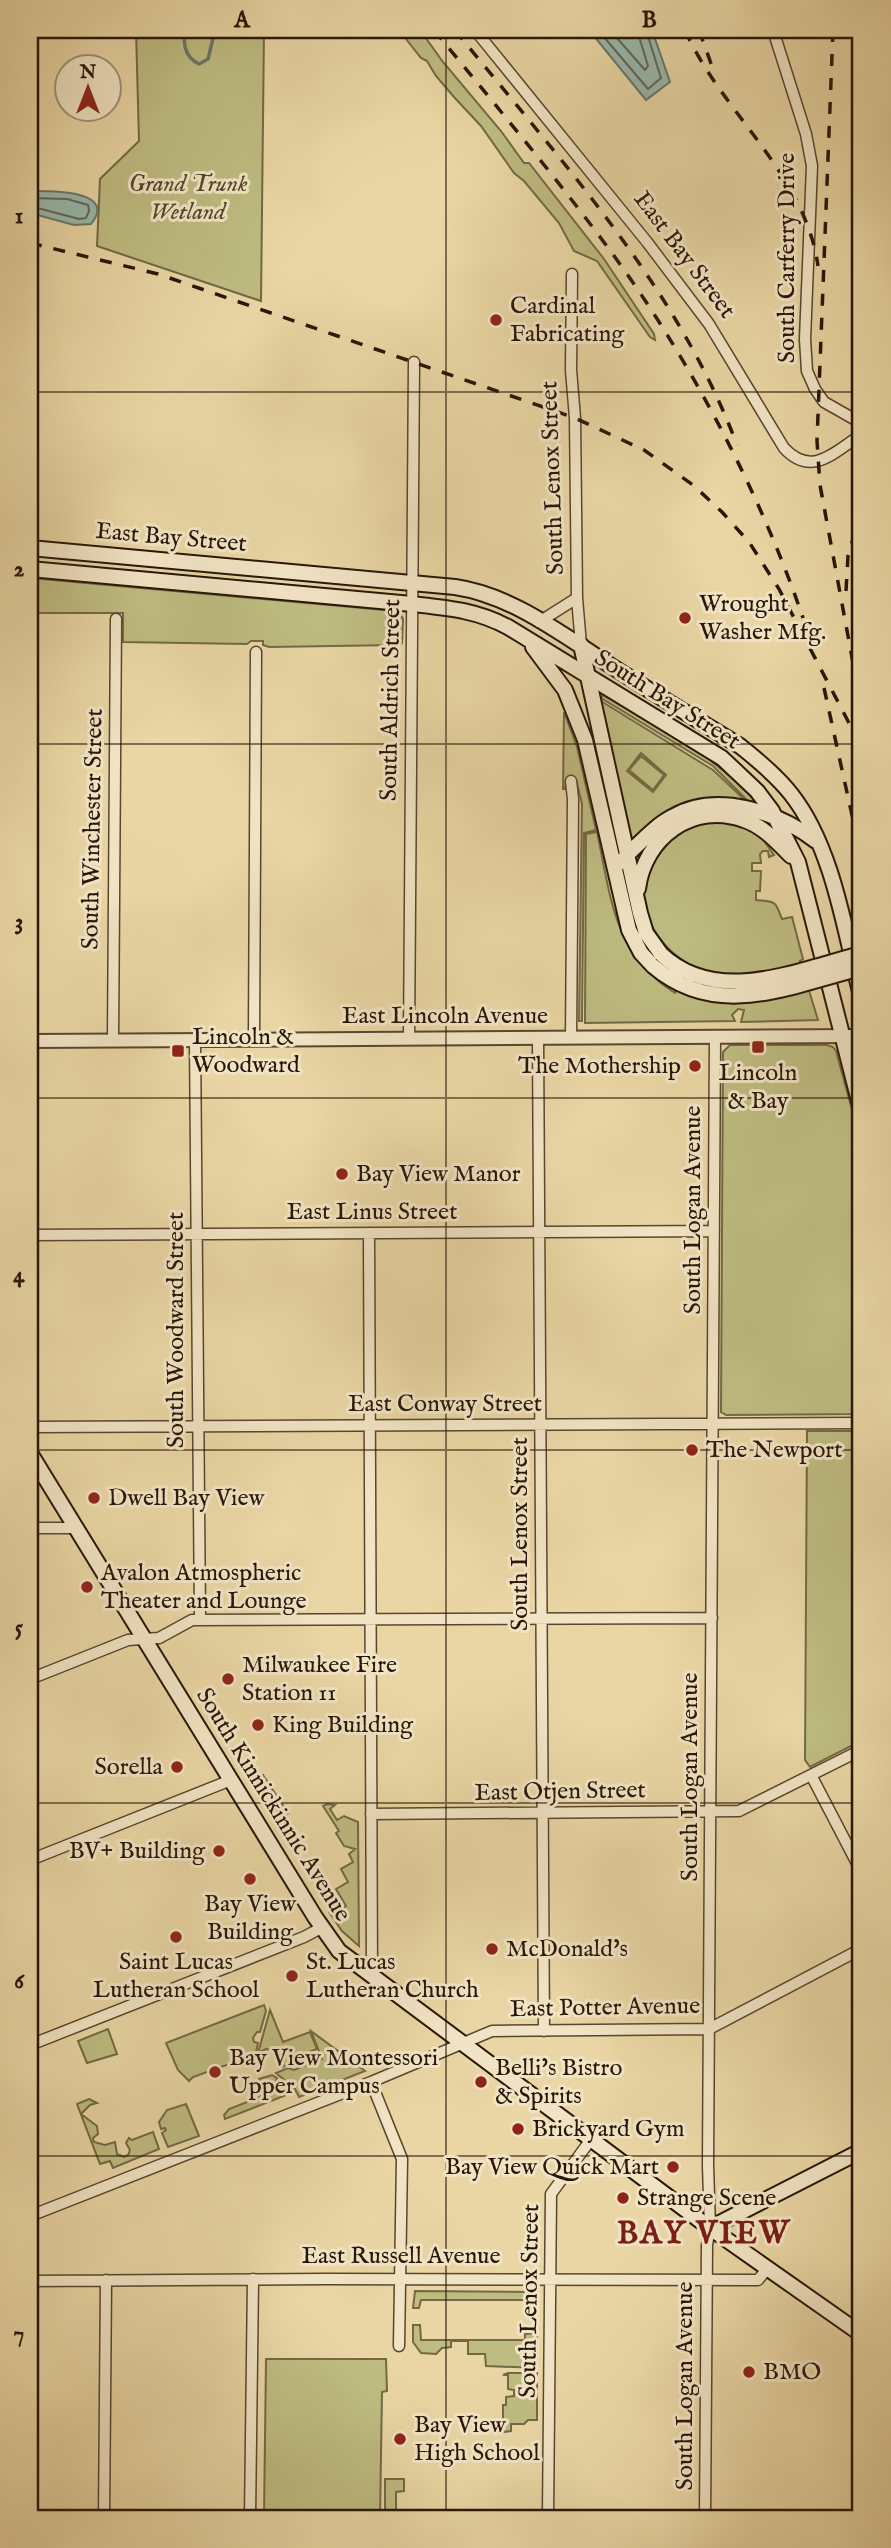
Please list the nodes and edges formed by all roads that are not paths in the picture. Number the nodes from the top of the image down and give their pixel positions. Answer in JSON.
{"nodes":[{"id":1,"x":475,"y":30,"type":"edge"},
{"id":2,"x":773,"y":30,"type":"edge"},
{"id":3,"x":572,"y":274,"type":"dead end"},
{"id":4,"x":414,"y":362,"type":"dead end"},
{"id":5,"x":861,"y":423,"type":"edge"},
{"id":6,"x":861,"y":435,"type":"edge"},
{"id":7,"x":30,"y":548,"type":"edge"},
{"id":8,"x":30,"y":569,"type":"edge"},
{"id":9,"x":413,"y":583,"type":"junction"},
{"id":10,"x":476,"y":590,"type":"joint"},
{"id":11,"x":577,"y":598,"type":"junction"},
{"id":12,"x":412,"y":604,"type":"junction"},
{"id":13,"x":474,"y":612,"type":"joint"},
{"id":14,"x":116,"y":619,"type":"dead end"},
{"id":15,"x":539,"y":622,"type":"junction"},
{"id":16,"x":528,"y":640,"type":"junction"},
{"id":17,"x":580,"y":645,"type":"junction"},
{"id":18,"x":256,"y":652,"type":"dead end"},
{"id":19,"x":586,"y":676,"type":"junction"},
{"id":20,"x":571,"y":781,"type":"dead end"},
{"id":21,"x":776,"y":818,"type":"junction"},
{"id":22,"x":818,"y":843,"type":"junction"},
{"id":23,"x":626,"y":856,"type":"junction"},
{"id":24,"x":798,"y":862,"type":"junction"},
{"id":25,"x":616,"y":880,"type":"junction"},
{"id":26,"x":637,"y":901,"type":"junction"},
{"id":27,"x":861,"y":954,"type":"edge"},
{"id":28,"x":657,"y":960,"type":"junction"},
{"id":29,"x":861,"y":968,"type":"edge"},
{"id":30,"x":861,"y":996,"type":"edge"},
{"id":31,"x":841,"y":1036,"type":"junction"},
{"id":32,"x":861,"y":1036,"type":"edge"},
{"id":33,"x":715,"y":1037,"type":"junction"},
{"id":34,"x":538,"y":1038,"type":"junction"},
{"id":35,"x":571,"y":1038,"type":"junction"},
{"id":36,"x":409,"y":1039,"type":"junction"},
{"id":37,"x":195,"y":1040,"type":"junction"},
{"id":38,"x":254,"y":1040,"type":"junction"},
{"id":39,"x":30,"y":1041,"type":"edge"},
{"id":40,"x":113,"y":1041,"type":"junction"},
{"id":41,"x":861,"y":1109,"type":"edge"},
{"id":42,"x":714,"y":1231,"type":"junction"},
{"id":43,"x":539,"y":1232,"type":"junction"},
{"id":44,"x":369,"y":1233,"type":"junction"},
{"id":45,"x":196,"y":1234,"type":"junction"},
{"id":46,"x":30,"y":1235,"type":"edge"},
{"id":47,"x":861,"y":1423,"type":"edge"},
{"id":48,"x":713,"y":1424,"type":"junction"},
{"id":49,"x":541,"y":1425,"type":"junction"},
{"id":50,"x":369,"y":1426,"type":"junction"},
{"id":51,"x":30,"y":1427,"type":"edge"},
{"id":52,"x":198,"y":1427,"type":"junction"},
{"id":53,"x":30,"y":1453,"type":"edge"},
{"id":54,"x":30,"y":1528,"type":"edge"},
{"id":55,"x":75,"y":1528,"type":"junction"},
{"id":56,"x":712,"y":1618,"type":"junction"},
{"id":57,"x":542,"y":1619,"type":"junction"},
{"id":58,"x":200,"y":1620,"type":"junction"},
{"id":59,"x":370,"y":1620,"type":"junction"},
{"id":60,"x":144,"y":1639,"type":"junction"},
{"id":61,"x":30,"y":1679,"type":"edge"},
{"id":62,"x":861,"y":1750,"type":"edge"},
{"id":63,"x":811,"y":1775,"type":"junction"},
{"id":64,"x":231,"y":1780,"type":"junction"},
{"id":65,"x":710,"y":1812,"type":"junction"},
{"id":66,"x":542,"y":1813,"type":"junction"},
{"id":67,"x":371,"y":1814,"type":"junction"},
{"id":68,"x":30,"y":1860,"type":"edge"},
{"id":69,"x":861,"y":1871,"type":"edge"},
{"id":70,"x":321,"y":1927,"type":"junction"},
{"id":71,"x":861,"y":1950,"type":"edge"},
{"id":72,"x":372,"y":1975,"type":"junction"},
{"id":73,"x":709,"y":2029,"type":"junction"},
{"id":74,"x":544,"y":2031,"type":"junction"},
{"id":75,"x":464,"y":2044,"type":"junction"},
{"id":76,"x":30,"y":2045,"type":"edge"},
{"id":77,"x":371,"y":2082,"type":"junction"},
{"id":78,"x":592,"y":2138,"type":"junction"},
{"id":79,"x":861,"y":2151,"type":"edge"},
{"id":80,"x":30,"y":2216,"type":"edge"},
{"id":81,"x":710,"y":2228,"type":"junction"},
{"id":82,"x":767,"y":2269,"type":"junction"},
{"id":83,"x":253,"y":2279,"type":"junction"},
{"id":84,"x":400,"y":2279,"type":"junction"},
{"id":85,"x":551,"y":2279,"type":"junction"},
{"id":86,"x":106,"y":2280,"type":"junction"},
{"id":87,"x":30,"y":2281,"type":"edge"},
{"id":88,"x":708,"y":2281,"type":"junction"},
{"id":89,"x":861,"y":2333,"type":"edge"},
{"id":90,"x":399,"y":2346,"type":"dead end"},
{"id":91,"x":104,"y":2518,"type":"edge"},
{"id":92,"x":250,"y":2518,"type":"edge"},
{"id":93,"x":548,"y":2518,"type":"edge"},
{"id":94,"x":705,"y":2518,"type":"edge"}],
"edges":[{"from":1,"to":6,"type":"street","name":"East Bay Street"},
{"from":2,"to":5,"type":"street","name":"South Carferry Drive"},
{"from":3,"to":11,"type":"street","name":"South Lenox Street"},
{"from":4,"to":9,"type":"street","name":"South Aldrich Street"},
{"from":7,"to":9,"type":"main road","name":"East Bay Street"},
{"from":8,"to":12,"type":"main road","name":"East Bay Street"},
{"from":9,"to":10,"type":"main road","name":"East Bay Street"},
{"from":9,"to":12,"type":"street","name":"South Aldrich Street"},
{"from":10,"to":15,"type":"main road","name":"South Bay Street"},
{"from":11,"to":15,"type":"street","name":"South Lenox Street"},
{"from":11,"to":17,"type":"street","name":"South Lenox Street"},
{"from":12,"to":13,"type":"main road","name":"East Bay Street"},
{"from":12,"to":36,"type":"street","name":"South Aldrich Street"},
{"from":13,"to":16,"type":"main road","name":"South Bay Street"},
{"from":14,"to":40,"type":"street","name":"South Winchester Street"},
{"from":15,"to":17,"type":"main road","name":"South Bay Street"},
{"from":16,"to":19,"type":"main road","name":"South Bay Street"},
{"from":16,"to":25,"type":"main road"},
{"from":17,"to":19,"type":"main road"},
{"from":17,"to":22,"type":"main road","name":"South Bay Street"},
{"from":18,"to":38,"type":"street"},
{"from":19,"to":21,"type":"main road","name":"South Bay Street"},
{"from":19,"to":23,"type":"main road"},
{"from":20,"to":35,"type":"street"},
{"from":21,"to":22,"type":"main road"},
{"from":21,"to":23,"type":"main road"},
{"from":21,"to":24,"type":"main road","name":"South Bay Street"},
{"from":22,"to":30,"type":"main road","name":"South Bay Street"},
{"from":23,"to":25,"type":"main road"},
{"from":23,"to":26,"type":"main road"},
{"from":24,"to":26,"type":"main road"},
{"from":24,"to":31,"type":"main road","name":"South Bay Street"},
{"from":25,"to":28,"type":"main road"},
{"from":26,"to":28,"type":"main road"},
{"from":27,"to":28,"type":"main road","bridge":true},
{"from":28,"to":29,"type":"main road","bridge":true},
{"from":31,"to":32,"type":"street","name":"East Lincoln Avenue"},
{"from":31,"to":33,"type":"street","name":"East Lincoln Avenue"},
{"from":31,"to":41,"type":"main road","name":"South Bay Street"},
{"from":33,"to":35,"type":"street","name":"East Lincoln Avenue"},
{"from":33,"to":42,"type":"street","name":"South Logan Avenue"},
{"from":34,"to":35,"type":"street","name":"East Lincoln Avenue"},
{"from":34,"to":36,"type":"street","name":"East Lincoln Avenue"},
{"from":34,"to":43,"type":"street","name":"South Lenox Street"},
{"from":36,"to":38,"type":"street","name":"East Lincoln Avenue"},
{"from":37,"to":38,"type":"street","name":"East Lincoln Avenue"},
{"from":37,"to":40,"type":"street","name":"East Lincoln Avenue"},
{"from":37,"to":45,"type":"street","name":"South Woodward Street"},
{"from":39,"to":40,"type":"street","name":"East Lincoln Avenue"},
{"from":42,"to":43,"type":"street","name":"East Linus Street"},
{"from":42,"to":48,"type":"street","name":"South Logan Avenue"},
{"from":43,"to":44,"type":"street","name":"East Linus Street"},
{"from":43,"to":49,"type":"street","name":"South Lenox Street"},
{"from":44,"to":45,"type":"street","name":"East Linus Street"},
{"from":44,"to":50,"type":"street"},
{"from":45,"to":46,"type":"street","name":"East Linus Street"},
{"from":45,"to":52,"type":"street","name":"South Woodward Street"},
{"from":47,"to":48,"type":"street","name":"East Conway Street"},
{"from":48,"to":49,"type":"street","name":"East Conway Street"},
{"from":48,"to":56,"type":"street","name":"South Logan Avenue"},
{"from":49,"to":50,"type":"street","name":"East Conway Street"},
{"from":49,"to":57,"type":"street","name":"South Lenox Street"},
{"from":50,"to":52,"type":"street","name":"East Conway Street"},
{"from":50,"to":59,"type":"street"},
{"from":51,"to":52,"type":"street","name":"East Conway Street"},
{"from":52,"to":58,"type":"street","name":"South Woodward Street"},
{"from":53,"to":55,"type":"main road","name":"South Kinnickinnic Avenue"},
{"from":54,"to":55,"type":"street"},
{"from":55,"to":60,"type":"main road","name":"South Kinnickinnic Avenue"},
{"from":56,"to":57,"type":"street"},
{"from":56,"to":65,"type":"street","name":"South Logan Avenue"},
{"from":57,"to":59,"type":"street"},
{"from":57,"to":66,"type":"street","name":"South Lenox Street"},
{"from":58,"to":59,"type":"street"},
{"from":58,"to":60,"type":"street"},
{"from":59,"to":67,"type":"street"},
{"from":60,"to":61,"type":"street"},
{"from":60,"to":64,"type":"main road","name":"South Kinnickinnic Avenue"},
{"from":62,"to":63,"type":"street","name":"East Otjen Street"},
{"from":63,"to":65,"type":"street","name":"East Otjen Street"},
{"from":63,"to":69,"type":"street"},
{"from":64,"to":68,"type":"street"},
{"from":64,"to":70,"type":"main road","name":"South Kinnickinnic Avenue"},
{"from":65,"to":66,"type":"street","name":"East Otjen Street"},
{"from":65,"to":73,"type":"street","name":"South Logan Avenue"},
{"from":66,"to":67,"type":"street","name":"East Otjen Street"},
{"from":66,"to":74,"type":"street","name":"South Lenox Street"},
{"from":67,"to":72,"type":"street"},
{"from":70,"to":72,"type":"main road","name":"South Kinnickinnic Avenue"},
{"from":70,"to":76,"type":"street"},
{"from":71,"to":73,"type":"street","name":"East Potter Avenue"},
{"from":72,"to":75,"type":"main road","name":"South Kinnickinnic Avenue"},
{"from":73,"to":74,"type":"street","name":"East Potter Avenue"},
{"from":73,"to":81,"type":"street","name":"South Logan Avenue"},
{"from":74,"to":75,"type":"street","name":"East Potter Avenue"},
{"from":75,"to":77,"type":"street","name":"East Potter Avenue"},
{"from":75,"to":78,"type":"main road","name":"South Kinnickinnic Avenue"},
{"from":77,"to":80,"type":"street","name":"East Potter Avenue"},
{"from":77,"to":84,"type":"street"},
{"from":78,"to":81,"type":"main road","name":"South Kinnickinnic Avenue"},
{"from":78,"to":85,"type":"street","name":"South Lenox Street"},
{"from":79,"to":81,"type":"main road"},
{"from":81,"to":82,"type":"main road","name":"South Kinnickinnic Avenue"},
{"from":81,"to":88,"type":"street","name":"South Logan Avenue"},
{"from":82,"to":88,"type":"street","name":"East Russell Avenue"},
{"from":82,"to":89,"type":"main road","name":"South Kinnickinnic Avenue"},
{"from":83,"to":84,"type":"street","name":"East Russell Avenue"},
{"from":83,"to":86,"type":"street","name":"East Russell Avenue"},
{"from":83,"to":92,"type":"street"},
{"from":84,"to":85,"type":"street","name":"East Russell Avenue"},
{"from":84,"to":90,"type":"street"},
{"from":85,"to":88,"type":"street","name":"East Russell Avenue"},
{"from":85,"to":93,"type":"street","name":"South Lenox Street"},
{"from":86,"to":87,"type":"street","name":"East Russell Avenue"},
{"from":86,"to":91,"type":"street"},
{"from":88,"to":94,"type":"street","name":"South Logan Avenue"}]}
